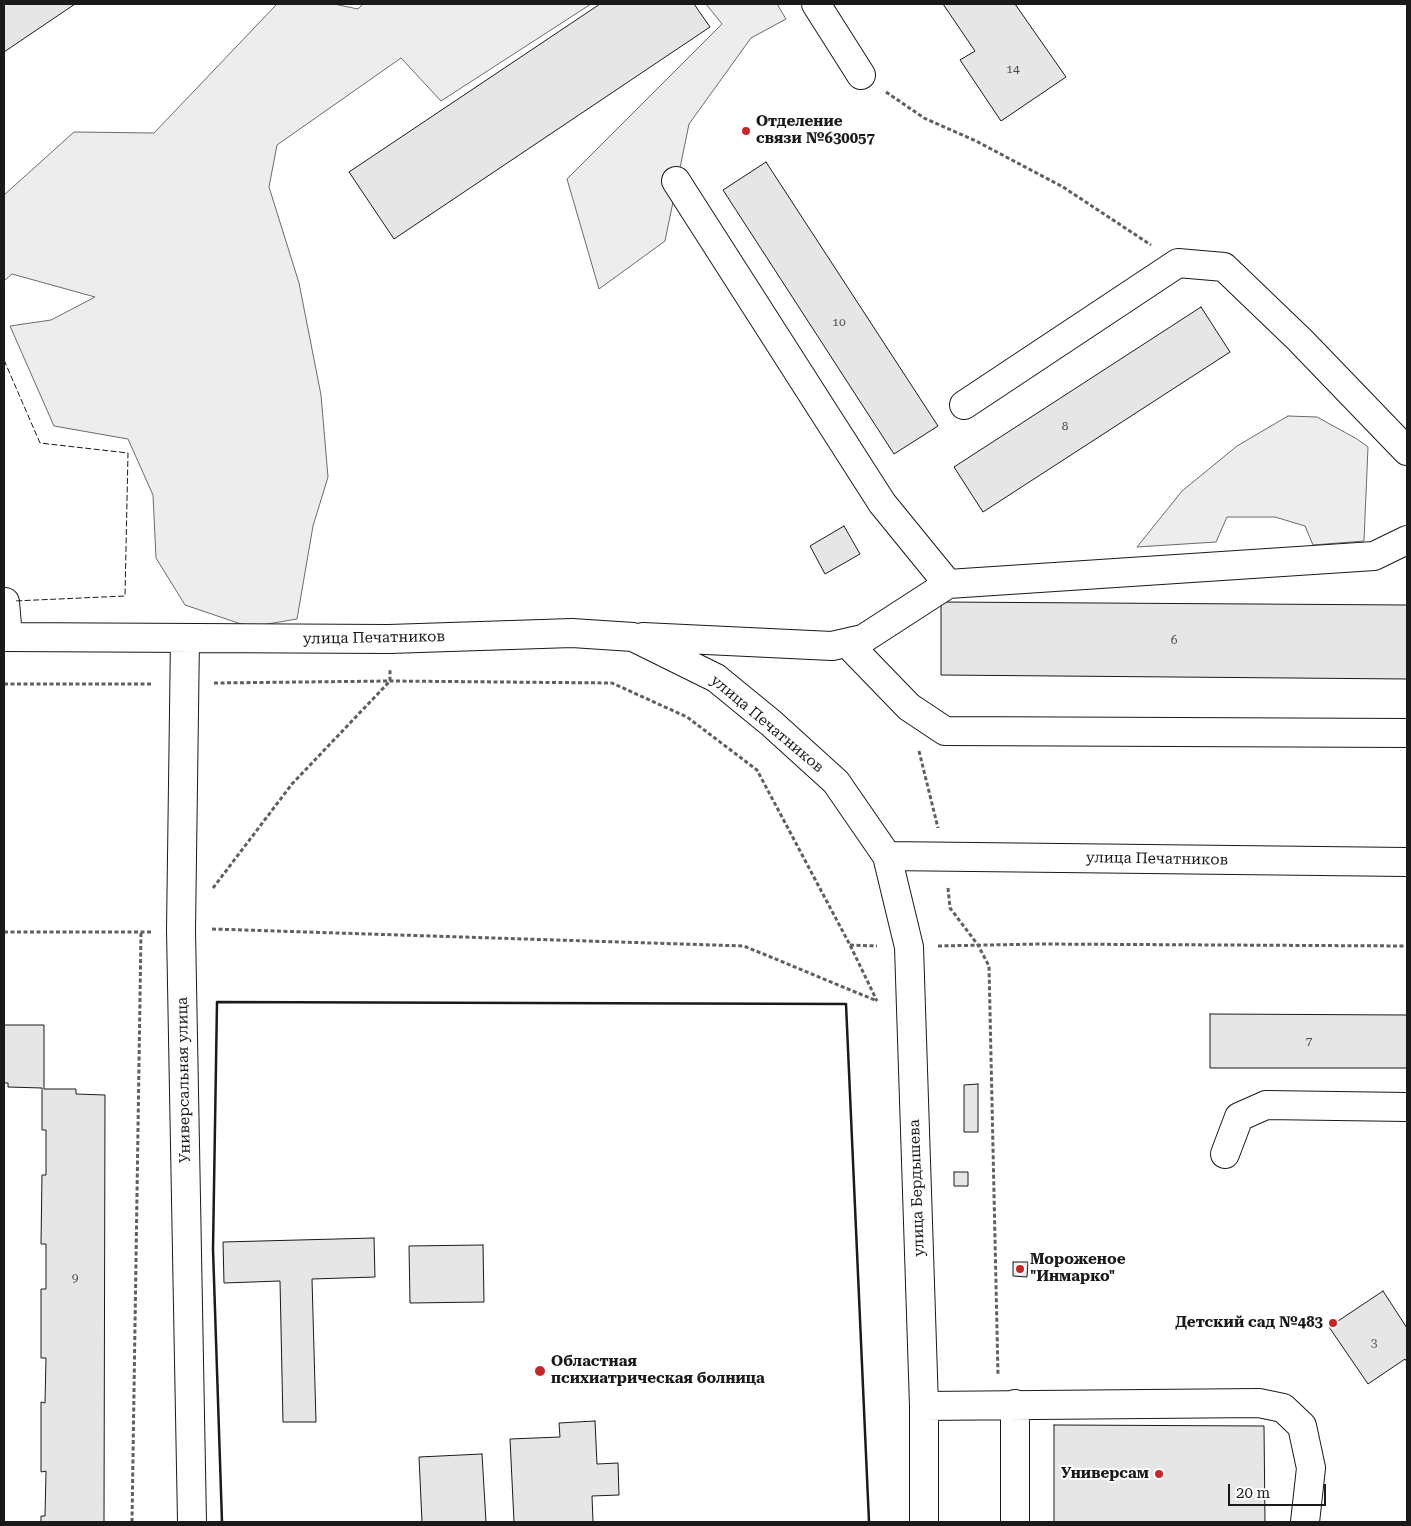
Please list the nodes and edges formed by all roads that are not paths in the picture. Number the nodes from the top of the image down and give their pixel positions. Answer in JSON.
{"nodes":[{"id":1,"x":816,"y":4,"type":"edge"},
{"id":2,"x":861,"y":75,"type":"road end"},
{"id":3,"x":676,"y":181,"type":"dead end"},
{"id":4,"x":964,"y":405,"type":"dead end"},
{"id":5,"x":1407,"y":451,"type":"edge"},
{"id":6,"x":1407,"y":540,"type":"edge"},
{"id":7,"x":948,"y":584,"type":"junction"},
{"id":8,"x":5,"y":602,"type":"edge"},
{"id":9,"x":633,"y":636,"type":"junction"},
{"id":10,"x":6,"y":637,"type":"edge"},
{"id":11,"x":185,"y":638,"type":"junction"},
{"id":12,"x":847,"y":643,"type":"junction"},
{"id":13,"x":1407,"y":733,"type":"edge"},
{"id":14,"x":886,"y":856,"type":"junction"},
{"id":15,"x":1407,"y":862,"type":"edge"},
{"id":16,"x":1407,"y":1107,"type":"edge"},
{"id":17,"x":1225,"y":1154,"type":"dead end"},
{"id":18,"x":1006,"y":1405,"type":"junction"},
{"id":19,"x":924,"y":1406,"type":"junction"},
{"id":20,"x":192,"y":1522,"type":"edge"},
{"id":21,"x":924,"y":1522,"type":"edge"},
{"id":22,"x":1015,"y":1522,"type":"edge"},
{"id":23,"x":1304,"y":1522,"type":"edge"}],
"edges":[{"from":1,"to":2,"type":"street"},
{"from":3,"to":7,"type":"street"},
{"from":4,"to":5,"type":"street"},
{"from":6,"to":7,"type":"street"},
{"from":7,"to":12,"type":"street"},
{"from":8,"to":10,"type":"street"},
{"from":9,"to":11,"type":"street","name":"улица Печатников"},
{"from":9,"to":12,"type":"street"},
{"from":9,"to":14,"type":"street","name":"улица Печатников"},
{"from":10,"to":11,"type":"street","name":"улица Печатников"},
{"from":11,"to":20,"type":"street","name":"Универсальная улица"},
{"from":12,"to":13,"type":"street"},
{"from":14,"to":15,"type":"street","name":"улица Печатников"},
{"from":14,"to":19,"type":"street","name":"улица Бердышева"},
{"from":16,"to":17,"type":"street"},
{"from":18,"to":19,"type":"street"},
{"from":18,"to":22,"type":"street"},
{"from":18,"to":23,"type":"street"},
{"from":19,"to":21,"type":"street","name":"улица Бердышева"}]}
